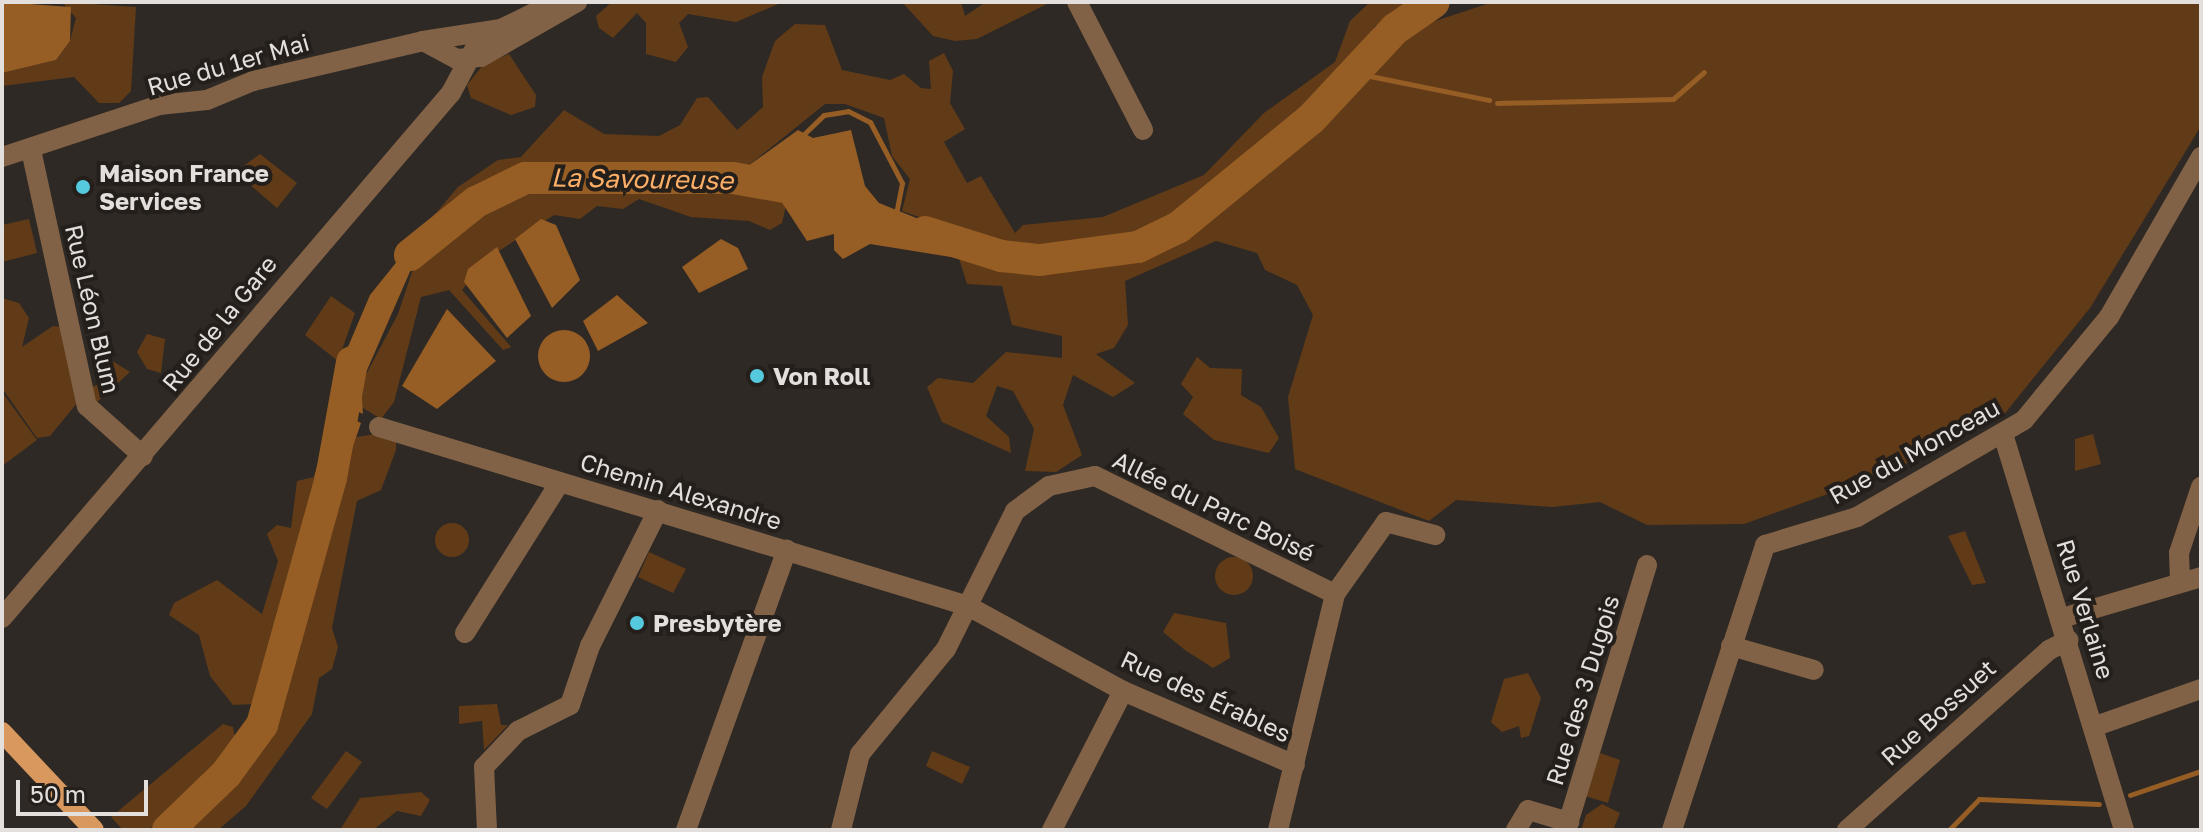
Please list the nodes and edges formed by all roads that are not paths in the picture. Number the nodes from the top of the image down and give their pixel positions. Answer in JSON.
{"nodes":[{"id":1,"x":556,"y":2,"type":"edge"},
{"id":2,"x":577,"y":2,"type":"edge"},
{"id":3,"x":1077,"y":2,"type":"edge"},
{"id":4,"x":501,"y":29,"type":"junction"},
{"id":5,"x":460,"y":35,"type":"junction"},
{"id":6,"x":423,"y":41,"type":"junction"},
{"id":7,"x":471,"y":58,"type":"junction"},
{"id":8,"x":1143,"y":130,"type":"dead end"},
{"id":9,"x":31,"y":150,"type":"junction"},
{"id":10,"x":2,"y":157,"type":"edge"},
{"id":11,"x":2201,"y":157,"type":"edge"},
{"id":12,"x":379,"y":427,"type":"dead end"},
{"id":13,"x":2003,"y":434,"type":"junction"},
{"id":14,"x":143,"y":456,"type":"junction"},
{"id":15,"x":560,"y":482,"type":"junction"},
{"id":16,"x":2201,"y":487,"type":"edge"},
{"id":17,"x":658,"y":510,"type":"junction"},
{"id":18,"x":1435,"y":535,"type":"dead end"},
{"id":19,"x":787,"y":550,"type":"junction"},
{"id":20,"x":1647,"y":565,"type":"dead end"},
{"id":21,"x":2201,"y":577,"type":"edge"},
{"id":22,"x":2180,"y":581,"type":"junction"},
{"id":23,"x":1335,"y":594,"type":"junction"},
{"id":24,"x":968,"y":606,"type":"junction"},
{"id":25,"x":2,"y":618,"type":"edge"},
{"id":26,"x":2062,"y":618,"type":"junction"},
{"id":27,"x":465,"y":633,"type":"dead end"},
{"id":28,"x":2069,"y":640,"type":"junction"},
{"id":29,"x":1731,"y":646,"type":"junction"},
{"id":30,"x":1814,"y":670,"type":"dead end"},
{"id":31,"x":2201,"y":689,"type":"edge"},
{"id":32,"x":1123,"y":691,"type":"junction"},
{"id":33,"x":2093,"y":727,"type":"junction"},
{"id":34,"x":2,"y":732,"type":"edge"},
{"id":35,"x":1295,"y":765,"type":"junction"},
{"id":36,"x":1568,"y":826,"type":"edge"},
{"id":37,"x":94,"y":830,"type":"edge"},
{"id":38,"x":487,"y":830,"type":"edge"},
{"id":39,"x":686,"y":830,"type":"edge"},
{"id":40,"x":841,"y":830,"type":"edge"},
{"id":41,"x":1052,"y":830,"type":"edge"},
{"id":42,"x":1278,"y":830,"type":"edge"},
{"id":43,"x":1516,"y":830,"type":"edge"},
{"id":44,"x":1672,"y":830,"type":"edge"},
{"id":45,"x":1847,"y":830,"type":"edge"},
{"id":46,"x":2124,"y":830,"type":"edge"}],
"edges":[{"from":1,"to":4,"type":"street","name":"Rue de la Gare"},
{"from":2,"to":7,"type":"street"},
{"from":3,"to":8,"type":"street"},
{"from":4,"to":5,"type":"street","name":"Rue du 1er Mai"},
{"from":4,"to":7,"type":"street","name":"Rue de la Gare"},
{"from":5,"to":6,"type":"street","name":"Rue du 1er Mai"},
{"from":5,"to":7,"type":"street"},
{"from":6,"to":7,"type":"street"},
{"from":6,"to":9,"type":"street","name":"Rue du 1er Mai"},
{"from":7,"to":14,"type":"street","name":"Rue de la Gare"},
{"from":9,"to":10,"type":"street","name":"Rue du 1er Mai"},
{"from":9,"to":14,"type":"street","name":"Rue Léon Blum"},
{"from":11,"to":13,"type":"street","name":"Rue du Monceau"},
{"from":12,"to":15,"type":"street","name":"Chemin Alexandre"},
{"from":13,"to":26,"type":"street","name":"Rue Verlaine"},
{"from":13,"to":29,"type":"street","name":"Rue du Monceau"},
{"from":14,"to":25,"type":"street","name":"Rue de la Gare"},
{"from":15,"to":17,"type":"street","name":"Chemin Alexandre"},
{"from":15,"to":27,"type":"street"},
{"from":16,"to":22,"type":"street"},
{"from":17,"to":19,"type":"street","name":"Chemin Alexandre"},
{"from":17,"to":38,"type":"street"},
{"from":18,"to":23,"type":"street"},
{"from":19,"to":24,"type":"street","name":"Chemin Alexandre"},
{"from":19,"to":39,"type":"street"},
{"from":20,"to":36,"type":"street","name":"Rue des 3 Dugois"},
{"from":21,"to":22,"type":"street"},
{"from":22,"to":26,"type":"street"},
{"from":23,"to":24,"type":"street","name":"Allée du Parc Boisé"},
{"from":23,"to":35,"type":"street"},
{"from":24,"to":32,"type":"street","name":"Rue des Érables"},
{"from":24,"to":40,"type":"street","name":"Allée du Parc Boisé"},
{"from":26,"to":28,"type":"street","name":"Rue Verlaine"},
{"from":28,"to":33,"type":"street","name":"Rue Verlaine"},
{"from":28,"to":45,"type":"street","name":"Rue Bossuet"},
{"from":29,"to":30,"type":"street"},
{"from":29,"to":44,"type":"street","name":"Rue du Monceau"},
{"from":31,"to":33,"type":"street"},
{"from":32,"to":35,"type":"street","name":"Rue des Érables"},
{"from":32,"to":41,"type":"street"},
{"from":33,"to":46,"type":"street","name":"Rue Verlaine"},
{"from":34,"to":37,"type":"main road"},
{"from":35,"to":42,"type":"street"},
{"from":36,"to":43,"type":"street","name":"Rue des 3 Dugois"}]}
